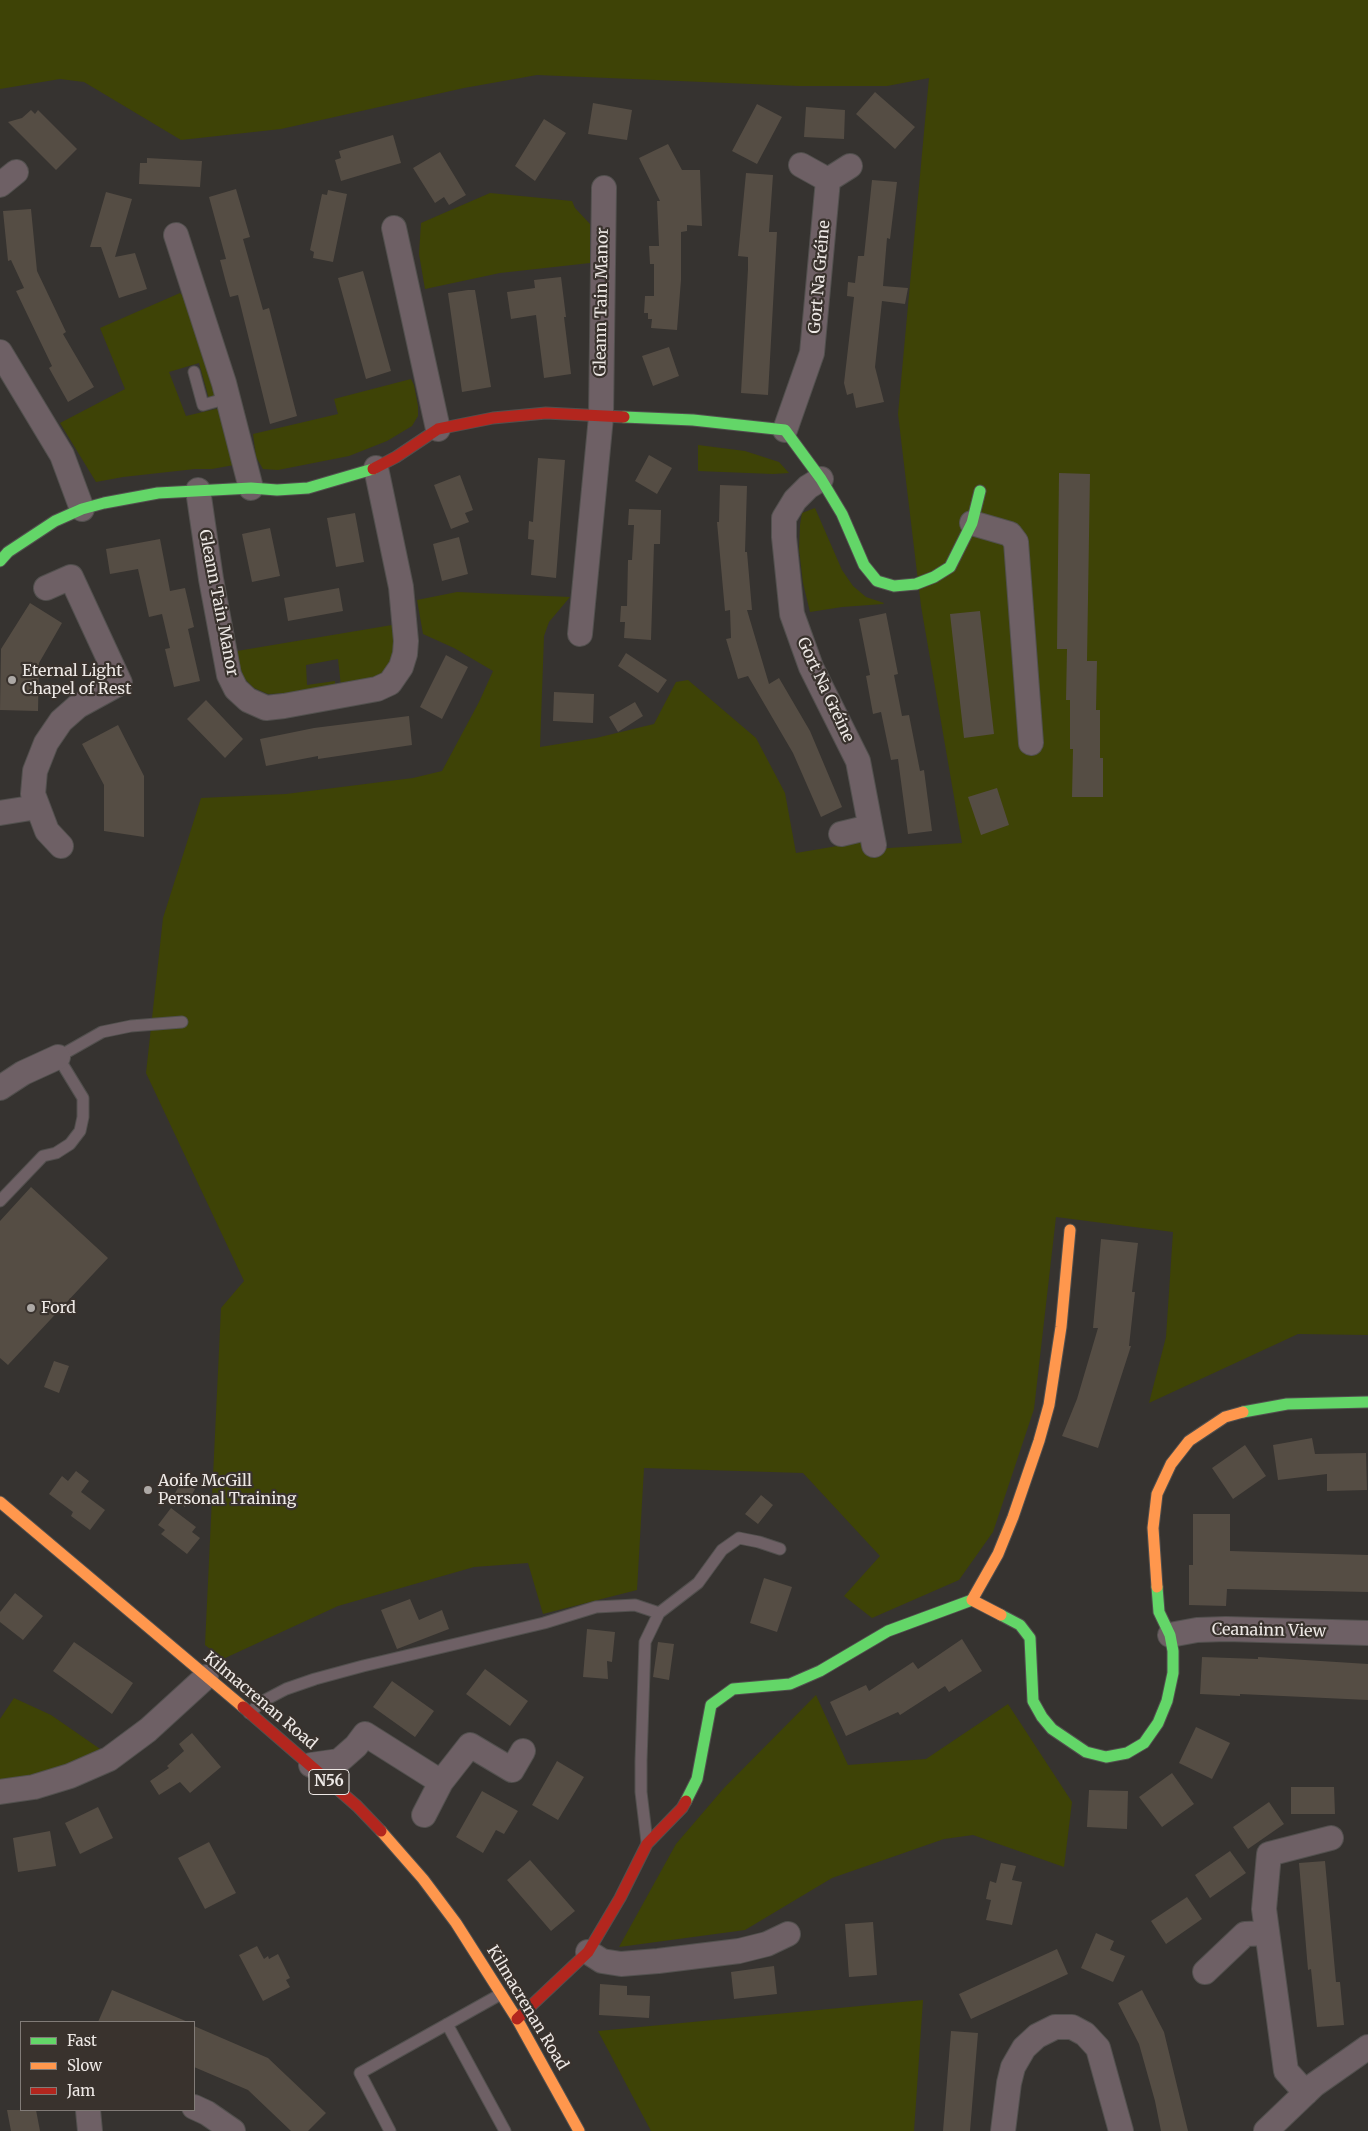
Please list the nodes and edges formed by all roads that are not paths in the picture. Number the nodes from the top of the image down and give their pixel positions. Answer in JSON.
{"nodes":[{"id":1,"x":801,"y":165,"type":"dead end"},
{"id":2,"x":850,"y":166,"type":"dead end"},
{"id":3,"x":828,"y":180,"type":"junction"},
{"id":4,"x":604,"y":188,"type":"dead end"},
{"id":5,"x":394,"y":228,"type":"dead end"},
{"id":6,"x":176,"y":235,"type":"dead end"},
{"id":7,"x":0,"y":352,"type":"edge"},
{"id":8,"x":194,"y":372,"type":"dead end"},
{"id":9,"x":228,"y":398,"type":"junction"},
{"id":10,"x":601,"y":416,"type":"junction"},
{"id":11,"x":438,"y":429,"type":"junction"},
{"id":12,"x":785,"y":430,"type":"junction"},
{"id":13,"x":376,"y":468,"type":"junction"},
{"id":14,"x":822,"y":480,"type":"junction"},
{"id":15,"x":251,"y":488,"type":"junction"},
{"id":16,"x":198,"y":490,"type":"junction"},
{"id":17,"x":980,"y":491,"type":"dead end"},
{"id":18,"x":82,"y":509,"type":"junction"},
{"id":19,"x":972,"y":522,"type":"junction"},
{"id":20,"x":0,"y":561,"type":"edge"},
{"id":21,"x":46,"y":588,"type":"dead end"},
{"id":22,"x":580,"y":634,"type":"dead end"},
{"id":23,"x":1031,"y":743,"type":"dead end"},
{"id":24,"x":37,"y":807,"type":"junction"},
{"id":25,"x":0,"y":813,"type":"edge"},
{"id":26,"x":841,"y":834,"type":"dead end"},
{"id":27,"x":61,"y":846,"type":"dead end"},
{"id":28,"x":182,"y":1022,"type":"dead end"},
{"id":29,"x":58,"y":1057,"type":"junction"},
{"id":30,"x":0,"y":1088,"type":"edge"},
{"id":31,"x":0,"y":1201,"type":"edge"},
{"id":32,"x":1070,"y":1230,"type":"dead end"},
{"id":33,"x":1368,"y":1402,"type":"edge"},
{"id":34,"x":0,"y":1502,"type":"edge"},
{"id":35,"x":780,"y":1549,"type":"dead end"},
{"id":36,"x":972,"y":1600,"type":"junction"},
{"id":37,"x":659,"y":1613,"type":"junction"},
{"id":38,"x":1368,"y":1633,"type":"edge"},
{"id":39,"x":1170,"y":1635,"type":"junction"},
{"id":40,"x":206,"y":1677,"type":"junction"},
{"id":41,"x":249,"y":1713,"type":"junction"},
{"id":42,"x":523,"y":1751,"type":"dead end"},
{"id":43,"x":311,"y":1765,"type":"junction"},
{"id":44,"x":441,"y":1782,"type":"junction"},
{"id":45,"x":0,"y":1792,"type":"edge"},
{"id":46,"x":424,"y":1815,"type":"dead end"},
{"id":47,"x":1331,"y":1838,"type":"dead end"},
{"id":48,"x":647,"y":1844,"type":"junction"},
{"id":49,"x":1267,"y":1933,"type":"junction"},
{"id":50,"x":788,"y":1934,"type":"dead end"},
{"id":51,"x":588,"y":1952,"type":"junction"},
{"id":52,"x":1205,"y":1972,"type":"dead end"},
{"id":53,"x":501,"y":1994,"type":"junction"},
{"id":54,"x":517,"y":2020,"type":"junction"},
{"id":55,"x":447,"y":2024,"type":"junction"},
{"id":56,"x":1368,"y":2047,"type":"edge"},
{"id":57,"x":1306,"y":2092,"type":"junction"},
{"id":58,"x":195,"y":2107,"type":"edge"},
{"id":59,"x":88,"y":2111,"type":"edge"},
{"id":60,"x":90,"y":2131,"type":"edge"},
{"id":61,"x":233,"y":2131,"type":"edge"},
{"id":62,"x":390,"y":2131,"type":"edge"},
{"id":63,"x":505,"y":2131,"type":"edge"},
{"id":64,"x":579,"y":2131,"type":"edge"},
{"id":65,"x":1003,"y":2131,"type":"edge"},
{"id":66,"x":1120,"y":2131,"type":"edge"},
{"id":67,"x":1266,"y":2131,"type":"edge"}],
"edges":[{"from":1,"to":3,"type":"street"},
{"from":2,"to":3,"type":"street"},
{"from":3,"to":12,"type":"street","name":"Gort Na Gréine"},
{"from":4,"to":10,"type":"street","name":"Gleann Tain Manor"},
{"from":5,"to":11,"type":"street"},
{"from":6,"to":9,"type":"street"},
{"from":7,"to":18,"type":"street"},
{"from":8,"to":9,"type":"lane"},
{"from":9,"to":15,"type":"street"},
{"from":10,"to":11,"type":"street"},
{"from":10,"to":12,"type":"street"},
{"from":10,"to":22,"type":"street","name":"Gleann Tain Manor"},
{"from":11,"to":13,"type":"street"},
{"from":12,"to":14,"type":"street"},
{"from":13,"to":15,"type":"street"},
{"from":13,"to":16,"type":"street","name":"Gleann Tain Manor"},
{"from":14,"to":19,"type":"street"},
{"from":14,"to":26,"type":"street","name":"Gort Na Gréine"},
{"from":15,"to":16,"type":"street"},
{"from":16,"to":18,"type":"street"},
{"from":17,"to":19,"type":"street"},
{"from":18,"to":20,"type":"street"},
{"from":19,"to":23,"type":"street"},
{"from":21,"to":24,"type":"street"},
{"from":24,"to":25,"type":"street"},
{"from":24,"to":27,"type":"street"},
{"from":28,"to":29,"type":"lane"},
{"from":29,"to":30,"type":"street"},
{"from":29,"to":31,"type":"lane"},
{"from":32,"to":36,"type":"street"},
{"from":33,"to":39,"type":"street"},
{"from":34,"to":40,"type":"street","name":"Kilmacrenan Road","number":"N56"},
{"from":35,"to":37,"type":"lane"},
{"from":36,"to":39,"type":"street"},
{"from":36,"to":48,"type":"street"},
{"from":37,"to":41,"type":"lane"},
{"from":37,"to":48,"type":"lane"},
{"from":38,"to":39,"type":"street","name":"Ceanainn View"},
{"from":40,"to":41,"type":"street","name":"Kilmacrenan Road","number":"N56"},
{"from":40,"to":45,"type":"street"},
{"from":41,"to":43,"type":"street","name":"Kilmacrenan Road","number":"N56"},
{"from":42,"to":44,"type":"street"},
{"from":43,"to":44,"type":"street"},
{"from":43,"to":53,"type":"street","name":"Kilmacrenan Road","number":"N56"},
{"from":44,"to":46,"type":"street"},
{"from":47,"to":49,"type":"street"},
{"from":48,"to":51,"type":"street"},
{"from":49,"to":52,"type":"street"},
{"from":49,"to":57,"type":"street"},
{"from":50,"to":51,"type":"street"},
{"from":51,"to":54,"type":"street"},
{"from":53,"to":54,"type":"street","name":"Kilmacrenan Road","number":"N56"},
{"from":53,"to":55,"type":"lane"},
{"from":54,"to":64,"type":"street","name":"Kilmacrenan Road","number":"N56"},
{"from":55,"to":62,"type":"lane"},
{"from":55,"to":63,"type":"lane"},
{"from":56,"to":57,"type":"street"},
{"from":57,"to":67,"type":"street"},
{"from":58,"to":61,"type":"street"},
{"from":59,"to":60,"type":"street"},
{"from":65,"to":66,"type":"street"}]}
